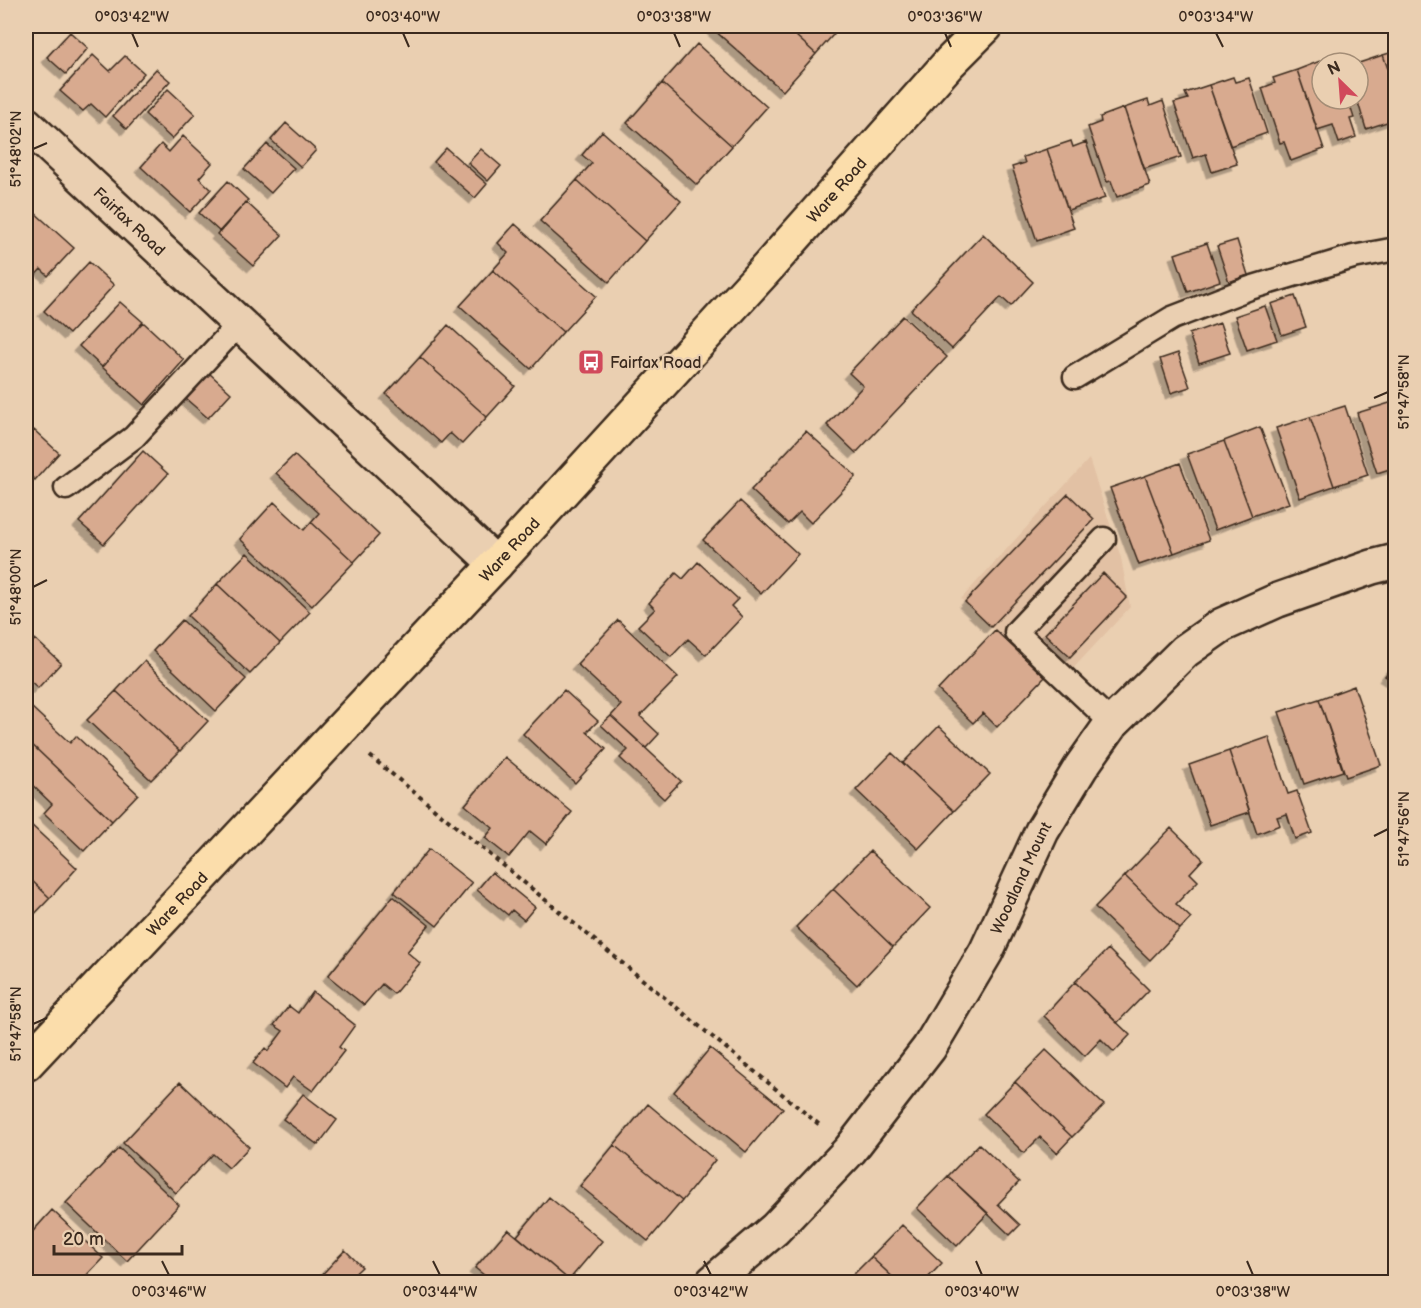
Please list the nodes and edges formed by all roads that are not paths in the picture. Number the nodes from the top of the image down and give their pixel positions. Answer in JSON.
{"nodes":[{"id":1,"x":986,"y":26,"type":"edge"},
{"id":2,"x":26,"y":124,"type":"edge"},
{"id":3,"x":1395,"y":249,"type":"edge"},
{"id":4,"x":239,"y":324,"type":"junction"},
{"id":5,"x":1074,"y":376,"type":"dead end"},
{"id":6,"x":66,"y":488,"type":"dead end"},
{"id":7,"x":1104,"y":539,"type":"dead end"},
{"id":8,"x":1395,"y":561,"type":"edge"},
{"id":9,"x":496,"y":564,"type":"junction"},
{"id":10,"x":1112,"y":723,"type":"junction"},
{"id":11,"x":26,"y":1064,"type":"edge"},
{"id":12,"x":713,"y":1282,"type":"edge"}],
"edges":[{"from":1,"to":9,"type":"main road","name":"Ware Road"},
{"from":2,"to":4,"type":"street","name":"Fairfax Road"},
{"from":3,"to":5,"type":"lane"},
{"from":4,"to":6,"type":"lane"},
{"from":4,"to":9,"type":"street","name":"Fairfax Road"},
{"from":7,"to":10,"type":"lane"},
{"from":8,"to":10,"type":"street","name":"Woodland Mount"},
{"from":9,"to":11,"type":"main road","name":"Ware Road"},
{"from":10,"to":12,"type":"street","name":"Woodland Mount"}]}
